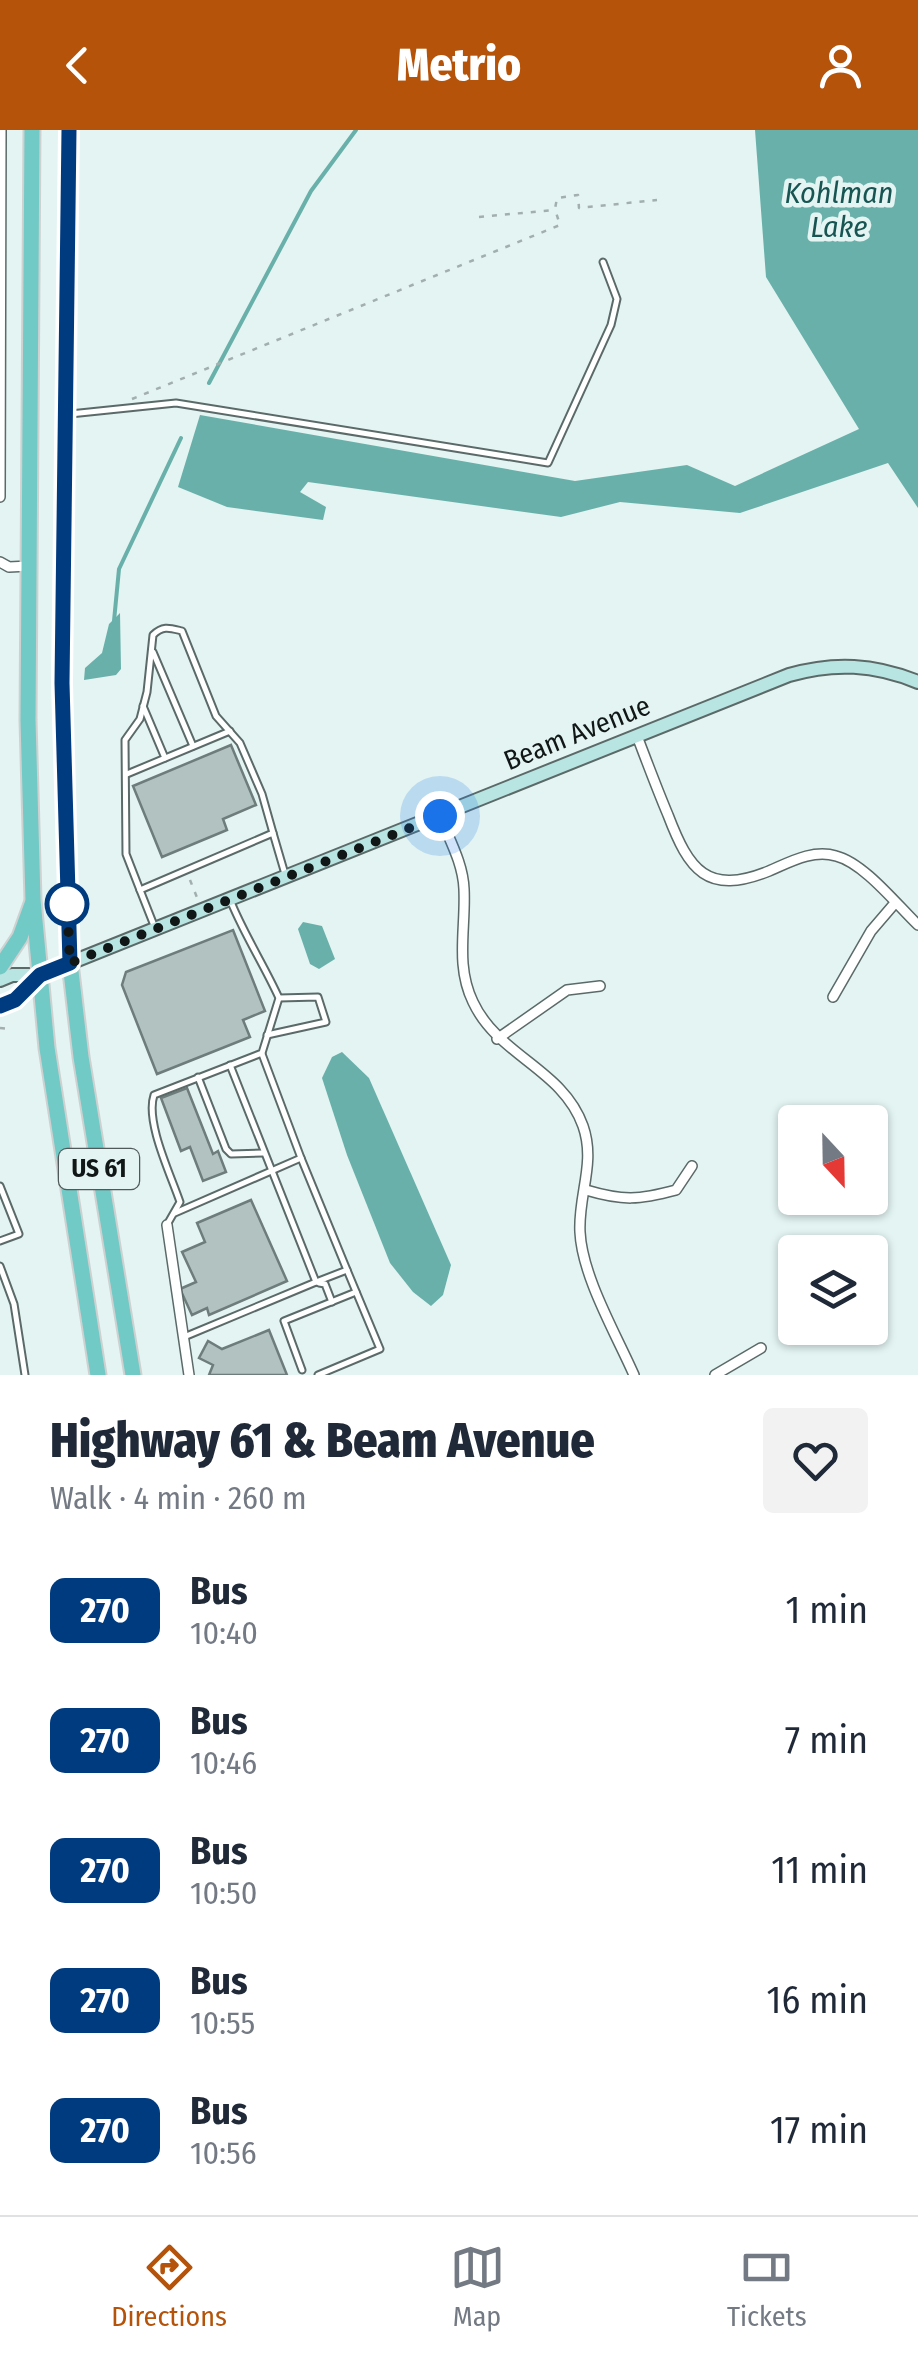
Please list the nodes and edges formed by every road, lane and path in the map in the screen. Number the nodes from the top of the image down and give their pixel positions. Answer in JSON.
{"nodes":[{"id":1,"x":2,"y":130,"type":"edge"},
{"id":2,"x":32,"y":130,"type":"edge"},
{"id":3,"x":69,"y":130,"type":"edge"},
{"id":4,"x":1,"y":172,"type":"edge"},
{"id":5,"x":657,"y":200,"type":"dead end"},
{"id":6,"x":555,"y":209,"type":"junction"},
{"id":7,"x":479,"y":217,"type":"dead end"},
{"id":8,"x":603,"y":262,"type":"dead end"},
{"id":9,"x":0,"y":294,"type":"edge"},
{"id":10,"x":1,"y":397,"type":"edge"},
{"id":11,"x":122,"y":402,"type":"dead end"},
{"id":12,"x":65,"y":414,"type":"junction"},
{"id":13,"x":0,"y":471,"type":"edge"},
{"id":14,"x":0,"y":497,"type":"edge"},
{"id":15,"x":0,"y":562,"type":"edge"},
{"id":16,"x":30,"y":566,"type":"junction"},
{"id":17,"x":152,"y":652,"type":"junction"},
{"id":18,"x":918,"y":682,"type":"edge"},
{"id":19,"x":143,"y":706,"type":"junction"},
{"id":20,"x":230,"y":731,"type":"junction"},
{"id":21,"x":637,"y":736,"type":"junction"},
{"id":22,"x":193,"y":746,"type":"junction"},
{"id":23,"x":165,"y":758,"type":"junction"},
{"id":24,"x":126,"y":775,"type":"junction"},
{"id":25,"x":440,"y":816,"type":"junction"},
{"id":26,"x":273,"y":833,"type":"junction"},
{"id":27,"x":186,"y":870,"type":"junction"},
{"id":28,"x":284,"y":877,"type":"junction"},
{"id":29,"x":140,"y":890,"type":"junction"},
{"id":30,"x":230,"y":899,"type":"junction"},
{"id":31,"x":33,"y":900,"type":"junction"},
{"id":32,"x":198,"y":902,"type":"dead end"},
{"id":33,"x":895,"y":903,"type":"junction"},
{"id":34,"x":918,"y":925,"type":"edge"},
{"id":35,"x":155,"y":928,"type":"junction"},
{"id":36,"x":70,"y":963,"type":"junction"},
{"id":37,"x":0,"y":966,"type":"edge"},
{"id":38,"x":40,"y":975,"type":"junction"},
{"id":39,"x":0,"y":980,"type":"edge"},
{"id":40,"x":600,"y":986,"type":"dead end"},
{"id":41,"x":833,"y":997,"type":"dead end"},
{"id":42,"x":279,"y":998,"type":"junction"},
{"id":43,"x":0,"y":1006,"type":"edge"},
{"id":44,"x":0,"y":1028,"type":"edge"},
{"id":45,"x":10,"y":1028,"type":"dead end"},
{"id":46,"x":268,"y":1035,"type":"junction"},
{"id":47,"x":497,"y":1038,"type":"junction"},
{"id":48,"x":262,"y":1053,"type":"junction"},
{"id":49,"x":230,"y":1065,"type":"junction"},
{"id":50,"x":198,"y":1077,"type":"junction"},
{"id":51,"x":264,"y":1153,"type":"junction"},
{"id":52,"x":301,"y":1158,"type":"junction"},
{"id":53,"x":692,"y":1166,"type":"dead end"},
{"id":54,"x":270,"y":1171,"type":"junction"},
{"id":55,"x":0,"y":1186,"type":"edge"},
{"id":56,"x":586,"y":1190,"type":"junction"},
{"id":57,"x":172,"y":1214,"type":"junction"},
{"id":58,"x":167,"y":1225,"type":"joint"},
{"id":59,"x":0,"y":1242,"type":"edge"},
{"id":60,"x":0,"y":1266,"type":"edge"},
{"id":61,"x":347,"y":1270,"type":"junction"},
{"id":62,"x":316,"y":1282,"type":"junction"},
{"id":63,"x":356,"y":1292,"type":"junction"},
{"id":64,"x":332,"y":1302,"type":"junction"},
{"id":65,"x":184,"y":1337,"type":"junction"},
{"id":66,"x":761,"y":1348,"type":"dead end"},
{"id":67,"x":302,"y":1370,"type":"dead end"},
{"id":68,"x":25,"y":1375,"type":"edge"},
{"id":69,"x":98,"y":1375,"type":"edge"},
{"id":70,"x":133,"y":1375,"type":"edge"},
{"id":71,"x":189,"y":1375,"type":"edge"},
{"id":72,"x":318,"y":1375,"type":"edge"},
{"id":73,"x":634,"y":1375,"type":"edge"},
{"id":74,"x":715,"y":1375,"type":"edge"}],
"edges":[{"from":1,"to":4,"type":"street"},
{"from":2,"to":16,"type":"main road","number":"US 61"},
{"from":3,"to":12,"type":"main road","number":"US 61"},
{"from":4,"to":9,"type":"street"},
{"from":5,"to":6,"type":"path"},
{"from":6,"to":7,"type":"path"},
{"from":6,"to":11,"type":"path"},
{"from":8,"to":12,"type":"lane"},
{"from":9,"to":10,"type":"street"},
{"from":10,"to":13,"type":"street"},
{"from":12,"to":36,"type":"main road","number":"US 61"},
{"from":13,"to":14,"type":"street"},
{"from":15,"to":16,"type":"street"},
{"from":16,"to":31,"type":"main road","number":"US 61"},
{"from":17,"to":19,"type":"lane"},
{"from":17,"to":20,"type":"lane"},
{"from":17,"to":22,"type":"lane"},
{"from":18,"to":21,"type":"street","name":"Beam Avenue"},
{"from":19,"to":23,"type":"lane"},
{"from":19,"to":24,"type":"lane"},
{"from":20,"to":22,"type":"lane"},
{"from":20,"to":26,"type":"lane"},
{"from":21,"to":25,"type":"street","name":"Beam Avenue"},
{"from":21,"to":33,"type":"street"},
{"from":22,"to":23,"type":"lane"},
{"from":23,"to":24,"type":"lane"},
{"from":24,"to":29,"type":"lane"},
{"from":25,"to":28,"type":"street","name":"Beam Avenue"},
{"from":25,"to":47,"type":"street"},
{"from":26,"to":27,"type":"lane"},
{"from":26,"to":28,"type":"lane"},
{"from":27,"to":29,"type":"lane"},
{"from":27,"to":32,"type":"path"},
{"from":28,"to":30,"type":"street","name":"Beam Avenue"},
{"from":29,"to":35,"type":"lane"},
{"from":30,"to":35,"type":"street","name":"Beam Avenue"},
{"from":30,"to":42,"type":"lane"},
{"from":31,"to":37,"type":"main road"},
{"from":31,"to":38,"type":"main road","number":"US 61"},
{"from":33,"to":34,"type":"street"},
{"from":33,"to":41,"type":"street"},
{"from":35,"to":36,"type":"street","name":"Beam Avenue"},
{"from":36,"to":38,"type":"street","name":"Beam Avenue"},
{"from":36,"to":70,"type":"main road","number":"US 61"},
{"from":38,"to":39,"type":"street","name":"Beam Avenue"},
{"from":38,"to":43,"type":"street","name":"Beam Avenue"},
{"from":38,"to":69,"type":"main road","number":"US 61"},
{"from":40,"to":47,"type":"street"},
{"from":42,"to":46,"type":"lane"},
{"from":42,"to":46,"type":"lane"},
{"from":44,"to":45,"type":"path"},
{"from":46,"to":48,"type":"lane"},
{"from":47,"to":56,"type":"street"},
{"from":48,"to":49,"type":"lane"},
{"from":48,"to":52,"type":"lane"},
{"from":49,"to":50,"type":"lane"},
{"from":49,"to":51,"type":"lane"},
{"from":50,"to":51,"type":"lane"},
{"from":50,"to":57,"type":"lane"},
{"from":51,"to":54,"type":"lane"},
{"from":52,"to":54,"type":"lane"},
{"from":52,"to":61,"type":"lane"},
{"from":53,"to":56,"type":"street"},
{"from":54,"to":57,"type":"lane"},
{"from":54,"to":62,"type":"lane"},
{"from":55,"to":59,"type":"lane"},
{"from":56,"to":73,"type":"street"},
{"from":57,"to":58,"type":"lane"},
{"from":58,"to":65,"type":"street"},
{"from":60,"to":68,"type":"lane"},
{"from":61,"to":62,"type":"lane"},
{"from":61,"to":63,"type":"lane"},
{"from":62,"to":64,"type":"lane"},
{"from":62,"to":65,"type":"lane"},
{"from":63,"to":64,"type":"lane"},
{"from":63,"to":72,"type":"lane"},
{"from":64,"to":67,"type":"lane"},
{"from":65,"to":71,"type":"street"},
{"from":66,"to":74,"type":"street"}]}
